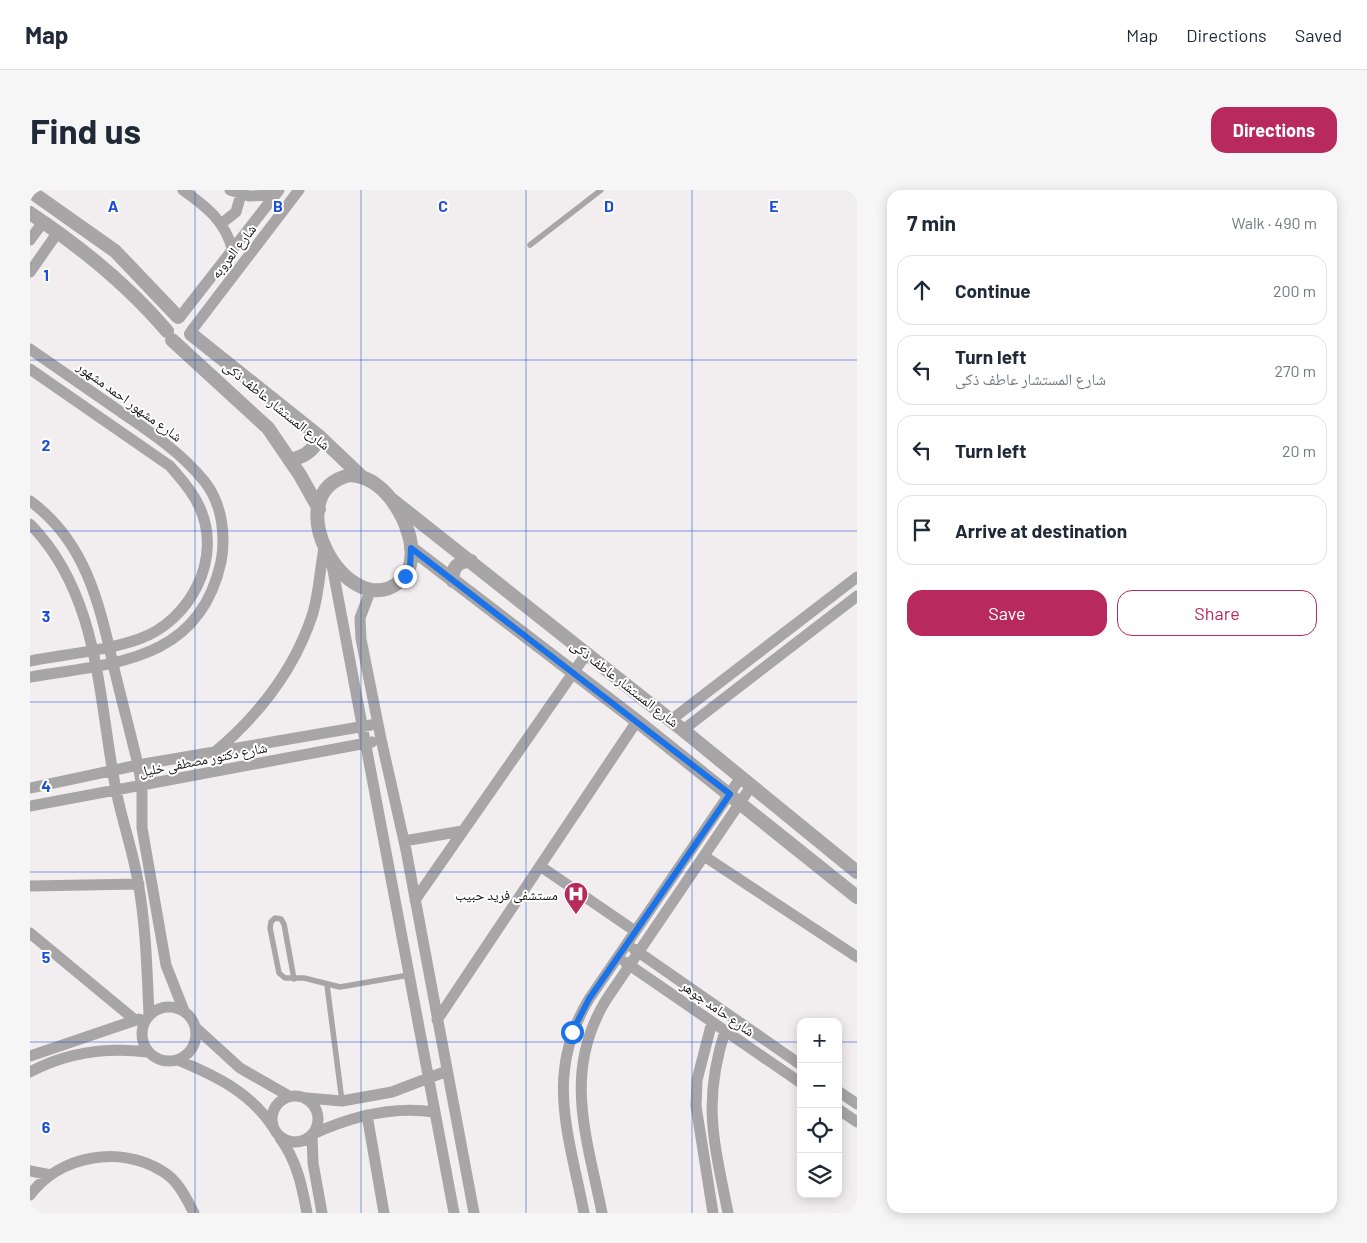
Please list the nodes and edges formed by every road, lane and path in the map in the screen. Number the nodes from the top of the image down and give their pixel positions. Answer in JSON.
{"nodes":[{"id":1,"x":184,"y":190,"type":"edge"},
{"id":2,"x":299,"y":190,"type":"edge"},
{"id":3,"x":601,"y":190,"type":"edge"},
{"id":4,"x":30,"y":191,"type":"edge"},
{"id":5,"x":236,"y":192,"type":"edge"},
{"id":6,"x":277,"y":193,"type":"edge"},
{"id":7,"x":30,"y":213,"type":"edge"},
{"id":8,"x":42,"y":222,"type":"junction"},
{"id":9,"x":222,"y":224,"type":"junction"},
{"id":10,"x":58,"y":232,"type":"junction"},
{"id":11,"x":30,"y":240,"type":"edge"},
{"id":12,"x":530,"y":245,"type":"dead end"},
{"id":13,"x":233,"y":251,"type":"junction"},
{"id":14,"x":30,"y":272,"type":"edge"},
{"id":15,"x":194,"y":301,"type":"junction"},
{"id":16,"x":206,"y":310,"type":"junction"},
{"id":17,"x":179,"y":317,"type":"junction"},
{"id":18,"x":192,"y":332,"type":"junction"},
{"id":19,"x":169,"y":336,"type":"junction"},
{"id":20,"x":30,"y":349,"type":"edge"},
{"id":21,"x":30,"y":369,"type":"edge"},
{"id":22,"x":320,"y":438,"type":"junction"},
{"id":23,"x":290,"y":460,"type":"junction"},
{"id":24,"x":362,"y":476,"type":"junction"},
{"id":25,"x":391,"y":498,"type":"junction"},
{"id":26,"x":30,"y":501,"type":"edge"},
{"id":27,"x":319,"y":509,"type":"junction"},
{"id":28,"x":30,"y":524,"type":"edge"},
{"id":29,"x":411,"y":548,"type":"junction"},
{"id":30,"x":327,"y":554,"type":"junction"},
{"id":31,"x":471,"y":561,"type":"junction"},
{"id":32,"x":857,"y":577,"type":"edge"},
{"id":33,"x":453,"y":581,"type":"junction"},
{"id":34,"x":371,"y":589,"type":"junction"},
{"id":35,"x":857,"y":596,"type":"edge"},
{"id":36,"x":360,"y":628,"type":"junction"},
{"id":37,"x":345,"y":630,"type":"junction"},
{"id":38,"x":109,"y":646,"type":"junction"},
{"id":39,"x":93,"y":649,"type":"junction"},
{"id":40,"x":587,"y":653,"type":"junction"},
{"id":41,"x":30,"y":661,"type":"edge"},
{"id":42,"x":113,"y":663,"type":"junction"},
{"id":43,"x":95,"y":666,"type":"junction"},
{"id":44,"x":573,"y":674,"type":"junction"},
{"id":45,"x":30,"y":677,"type":"edge"},
{"id":46,"x":671,"y":720,"type":"junction"},
{"id":47,"x":637,"y":721,"type":"junction"},
{"id":48,"x":378,"y":724,"type":"junction"},
{"id":49,"x":364,"y":727,"type":"junction"},
{"id":50,"x":683,"y":730,"type":"junction"},
{"id":51,"x":381,"y":739,"type":"junction"},
{"id":52,"x":366,"y":743,"type":"junction"},
{"id":53,"x":215,"y":752,"type":"junction"},
{"id":54,"x":138,"y":765,"type":"junction"},
{"id":55,"x":112,"y":770,"type":"junction"},
{"id":56,"x":746,"y":781,"type":"junction"},
{"id":57,"x":142,"y":787,"type":"junction"},
{"id":58,"x":30,"y":788,"type":"edge"},
{"id":59,"x":116,"y":790,"type":"junction"},
{"id":60,"x":735,"y":798,"type":"junction"},
{"id":61,"x":30,"y":806,"type":"edge"},
{"id":62,"x":462,"y":831,"type":"junction"},
{"id":63,"x":405,"y":845,"type":"junction"},
{"id":64,"x":387,"y":853,"type":"junction"},
{"id":65,"x":704,"y":856,"type":"junction"},
{"id":66,"x":540,"y":866,"type":"junction"},
{"id":67,"x":857,"y":872,"type":"edge"},
{"id":68,"x":139,"y":884,"type":"junction"},
{"id":69,"x":30,"y":886,"type":"edge"},
{"id":70,"x":857,"y":897,"type":"edge"},
{"id":71,"x":415,"y":900,"type":"junction"},
{"id":72,"x":635,"y":931,"type":"junction"},
{"id":73,"x":30,"y":933,"type":"edge"},
{"id":74,"x":626,"y":944,"type":"junction"},
{"id":75,"x":639,"y":953,"type":"junction"},
{"id":76,"x":857,"y":956,"type":"edge"},
{"id":77,"x":618,"y":957,"type":"junction"},
{"id":78,"x":630,"y":966,"type":"junction"},
{"id":79,"x":409,"y":975,"type":"junction"},
{"id":80,"x":294,"y":978,"type":"junction"},
{"id":81,"x":327,"y":985,"type":"junction"},
{"id":82,"x":184,"y":1011,"type":"junction"},
{"id":83,"x":148,"y":1015,"type":"junction"},
{"id":84,"x":135,"y":1020,"type":"junction"},
{"id":85,"x":437,"y":1020,"type":"junction"},
{"id":86,"x":712,"y":1022,"type":"junction"},
{"id":87,"x":195,"y":1027,"type":"junction"},
{"id":88,"x":725,"y":1031,"type":"junction"},
{"id":89,"x":148,"y":1052,"type":"junction"},
{"id":90,"x":30,"y":1056,"type":"edge"},
{"id":91,"x":178,"y":1060,"type":"junction"},
{"id":92,"x":798,"y":1063,"type":"edge"},
{"id":93,"x":447,"y":1071,"type":"junction"},
{"id":94,"x":30,"y":1072,"type":"edge"},
{"id":95,"x":428,"y":1077,"type":"junction"},
{"id":96,"x":797,"y":1081,"type":"edge"},
{"id":97,"x":842,"y":1094,"type":"edge"},
{"id":98,"x":289,"y":1096,"type":"junction"},
{"id":99,"x":305,"y":1097,"type":"junction"},
{"id":100,"x":342,"y":1101,"type":"junction"},
{"id":101,"x":857,"y":1104,"type":"edge"},
{"id":102,"x":434,"y":1112,"type":"junction"},
{"id":103,"x":842,"y":1112,"type":"edge"},
{"id":104,"x":367,"y":1116,"type":"junction"},
{"id":105,"x":857,"y":1122,"type":"edge"},
{"id":106,"x":276,"y":1132,"type":"junction"},
{"id":107,"x":312,"y":1135,"type":"junction"},
{"id":108,"x":30,"y":1170,"type":"edge"},
{"id":109,"x":51,"y":1174,"type":"junction"},
{"id":110,"x":30,"y":1195,"type":"edge"},
{"id":111,"x":322,"y":1211,"type":"edge"},
{"id":112,"x":307,"y":1212,"type":"edge"},
{"id":113,"x":194,"y":1213,"type":"edge"},
{"id":114,"x":384,"y":1213,"type":"edge"},
{"id":115,"x":454,"y":1213,"type":"edge"},
{"id":116,"x":474,"y":1213,"type":"edge"},
{"id":117,"x":584,"y":1213,"type":"edge"},
{"id":118,"x":602,"y":1213,"type":"edge"},
{"id":119,"x":713,"y":1213,"type":"edge"},
{"id":120,"x":728,"y":1213,"type":"edge"}],
"edges":[{"from":1,"to":9,"type":"street"},
{"from":2,"to":16,"type":"street","name":"شارع العروبه"},
{"from":3,"to":12,"type":"lane"},
{"from":4,"to":17,"type":"street"},
{"from":5,"to":6,"type":"street"},
{"from":5,"to":9,"type":"street"},
{"from":6,"to":13,"type":"street","name":"شارع العروبه"},
{"from":7,"to":8,"type":"street","name":"شارع المستشار عاطف ذكى"},
{"from":8,"to":10,"type":"street","name":"شارع المستشار عاطف ذكى"},
{"from":8,"to":11,"type":"street"},
{"from":9,"to":13,"type":"street"},
{"from":10,"to":14,"type":"street"},
{"from":10,"to":19,"type":"street","name":"شارع المستشار عاطف ذكى"},
{"from":13,"to":15,"type":"street","name":"شارع العروبه"},
{"from":15,"to":16,"type":"street"},
{"from":15,"to":17,"type":"street","name":"شارع العروبه"},
{"from":16,"to":18,"type":"street","name":"شارع العروبه"},
{"from":17,"to":18,"type":"street"},
{"from":17,"to":19,"type":"street"},
{"from":18,"to":19,"type":"street"},
{"from":18,"to":22,"type":"street","name":"شارع المستشار عاطف ذكى"},
{"from":19,"to":23,"type":"street","name":"شارع المستشار عاطف ذكى"},
{"from":20,"to":42,"type":"street","name":"شارع مشهور احمد مشهور"},
{"from":21,"to":38,"type":"street","name":"شارع مشهور احمد مشهور"},
{"from":22,"to":23,"type":"street"},
{"from":22,"to":24,"type":"street","name":"شارع المستشار عاطف ذكى"},
{"from":23,"to":27,"type":"street","name":"شارع المستشار عاطف ذكى"},
{"from":24,"to":25,"type":"street"},
{"from":24,"to":27,"type":"street"},
{"from":25,"to":29,"type":"street"},
{"from":25,"to":31,"type":"street","name":"شارع المستشار عاطف ذكى"},
{"from":26,"to":38,"type":"street"},
{"from":27,"to":30,"type":"street"},
{"from":28,"to":39,"type":"street"},
{"from":29,"to":33,"type":"street","name":"شارع المستشار عاطف ذكى"},
{"from":29,"to":34,"type":"street"},
{"from":30,"to":34,"type":"street"},
{"from":30,"to":37,"type":"street"},
{"from":30,"to":53,"type":"street"},
{"from":31,"to":33,"type":"street"},
{"from":31,"to":40,"type":"street","name":"شارع المستشار عاطف ذكى"},
{"from":32,"to":46,"type":"street"},
{"from":33,"to":44,"type":"street","name":"شارع المستشار عاطف ذكى"},
{"from":34,"to":36,"type":"street"},
{"from":35,"to":50,"type":"street"},
{"from":36,"to":37,"type":"street"},
{"from":36,"to":48,"type":"street"},
{"from":37,"to":49,"type":"street"},
{"from":38,"to":39,"type":"street","name":"شارع مشهور احمد مشهور"},
{"from":38,"to":42,"type":"street"},
{"from":39,"to":41,"type":"street","name":"شارع مشهور احمد مشهور"},
{"from":39,"to":43,"type":"street"},
{"from":40,"to":44,"type":"street"},
{"from":40,"to":46,"type":"street","name":"شارع المستشار عاطف ذكى"},
{"from":42,"to":43,"type":"street","name":"شارع مشهور احمد مشهور"},
{"from":42,"to":54,"type":"street"},
{"from":43,"to":45,"type":"street","name":"شارع مشهور احمد مشهور"},
{"from":43,"to":55,"type":"street"},
{"from":44,"to":47,"type":"street","name":"شارع المستشار عاطف ذكى"},
{"from":44,"to":62,"type":"street"},
{"from":46,"to":50,"type":"street","name":"شارع المستشار عاطف ذكى"},
{"from":47,"to":60,"type":"street","name":"شارع المستشار عاطف ذكى"},
{"from":47,"to":66,"type":"street"},
{"from":48,"to":49,"type":"street","name":"شارع دكتور مصطفى خليل"},
{"from":48,"to":51,"type":"street"},
{"from":49,"to":52,"type":"street"},
{"from":49,"to":53,"type":"street","name":"شارع دكتور مصطفى خليل"},
{"from":50,"to":56,"type":"street","name":"شارع المستشار عاطف ذكى"},
{"from":51,"to":52,"type":"street","name":"شارع دكتور مصطفى خليل"},
{"from":51,"to":63,"type":"street"},
{"from":52,"to":57,"type":"street","name":"شارع دكتور مصطفى خليل"},
{"from":52,"to":64,"type":"street"},
{"from":53,"to":54,"type":"street","name":"شارع دكتور مصطفى خليل"},
{"from":54,"to":55,"type":"street","name":"شارع دكتور مصطفى خليل"},
{"from":54,"to":57,"type":"street"},
{"from":55,"to":58,"type":"street","name":"شارع دكتور مصطفى خليل"},
{"from":55,"to":59,"type":"street"},
{"from":56,"to":60,"type":"street"},
{"from":56,"to":67,"type":"street","name":"شارع المستشار عاطف ذكى"},
{"from":57,"to":59,"type":"street","name":"شارع دكتور مصطفى خليل"},
{"from":57,"to":82,"type":"street"},
{"from":59,"to":61,"type":"street","name":"شارع دكتور مصطفى خليل"},
{"from":59,"to":68,"type":"street"},
{"from":60,"to":65,"type":"street"},
{"from":60,"to":70,"type":"street","name":"شارع المستشار عاطف ذكى"},
{"from":60,"to":72,"type":"street"},
{"from":62,"to":63,"type":"street"},
{"from":62,"to":71,"type":"street"},
{"from":63,"to":64,"type":"street"},
{"from":63,"to":71,"type":"street"},
{"from":64,"to":79,"type":"street"},
{"from":65,"to":75,"type":"street"},
{"from":65,"to":76,"type":"street"},
{"from":66,"to":72,"type":"street"},
{"from":66,"to":85,"type":"street"},
{"from":68,"to":69,"type":"street"},
{"from":68,"to":83,"type":"street"},
{"from":71,"to":85,"type":"street"},
{"from":72,"to":74,"type":"street"},
{"from":73,"to":84,"type":"street"},
{"from":74,"to":75,"type":"street","name":"شارع حامد جوهر"},
{"from":74,"to":77,"type":"street"},
{"from":75,"to":78,"type":"street"},
{"from":75,"to":92,"type":"street","name":"شارع حامد جوهر"},
{"from":77,"to":78,"type":"street","name":"شارع حامد جوهر"},
{"from":77,"to":117,"type":"street"},
{"from":78,"to":86,"type":"street","name":"شارع حامد جوهر"},
{"from":78,"to":118,"type":"street"},
{"from":79,"to":81,"type":"lane"},
{"from":79,"to":95,"type":"street"},
{"from":80,"to":80,"type":"lane"},
{"from":80,"to":81,"type":"lane"},
{"from":81,"to":100,"type":"lane"},
{"from":82,"to":83,"type":"street"},
{"from":82,"to":87,"type":"street"},
{"from":83,"to":84,"type":"street"},
{"from":83,"to":89,"type":"street"},
{"from":84,"to":90,"type":"street"},
{"from":85,"to":93,"type":"street"},
{"from":86,"to":88,"type":"street","name":"شارع حامد جوهر"},
{"from":86,"to":119,"type":"street"},
{"from":87,"to":91,"type":"street"},
{"from":87,"to":98,"type":"street"},
{"from":88,"to":96,"type":"street","name":"شارع حامد جوهر"},
{"from":88,"to":120,"type":"street"},
{"from":89,"to":91,"type":"street"},
{"from":89,"to":94,"type":"street"},
{"from":91,"to":106,"type":"street"},
{"from":93,"to":95,"type":"street"},
{"from":93,"to":116,"type":"street"},
{"from":95,"to":100,"type":"street"},
{"from":95,"to":102,"type":"street"},
{"from":97,"to":101,"type":"street"},
{"from":98,"to":99,"type":"street"},
{"from":98,"to":106,"type":"street"},
{"from":99,"to":100,"type":"street"},
{"from":99,"to":107,"type":"street"},
{"from":102,"to":104,"type":"street"},
{"from":102,"to":115,"type":"street"},
{"from":103,"to":105,"type":"street"},
{"from":104,"to":107,"type":"street"},
{"from":104,"to":114,"type":"street"},
{"from":106,"to":107,"type":"street"},
{"from":106,"to":112,"type":"street"},
{"from":107,"to":111,"type":"street"},
{"from":108,"to":109,"type":"street"},
{"from":109,"to":110,"type":"street"},
{"from":109,"to":113,"type":"street"},
{"from":111,"to":112,"type":"street"}]}
